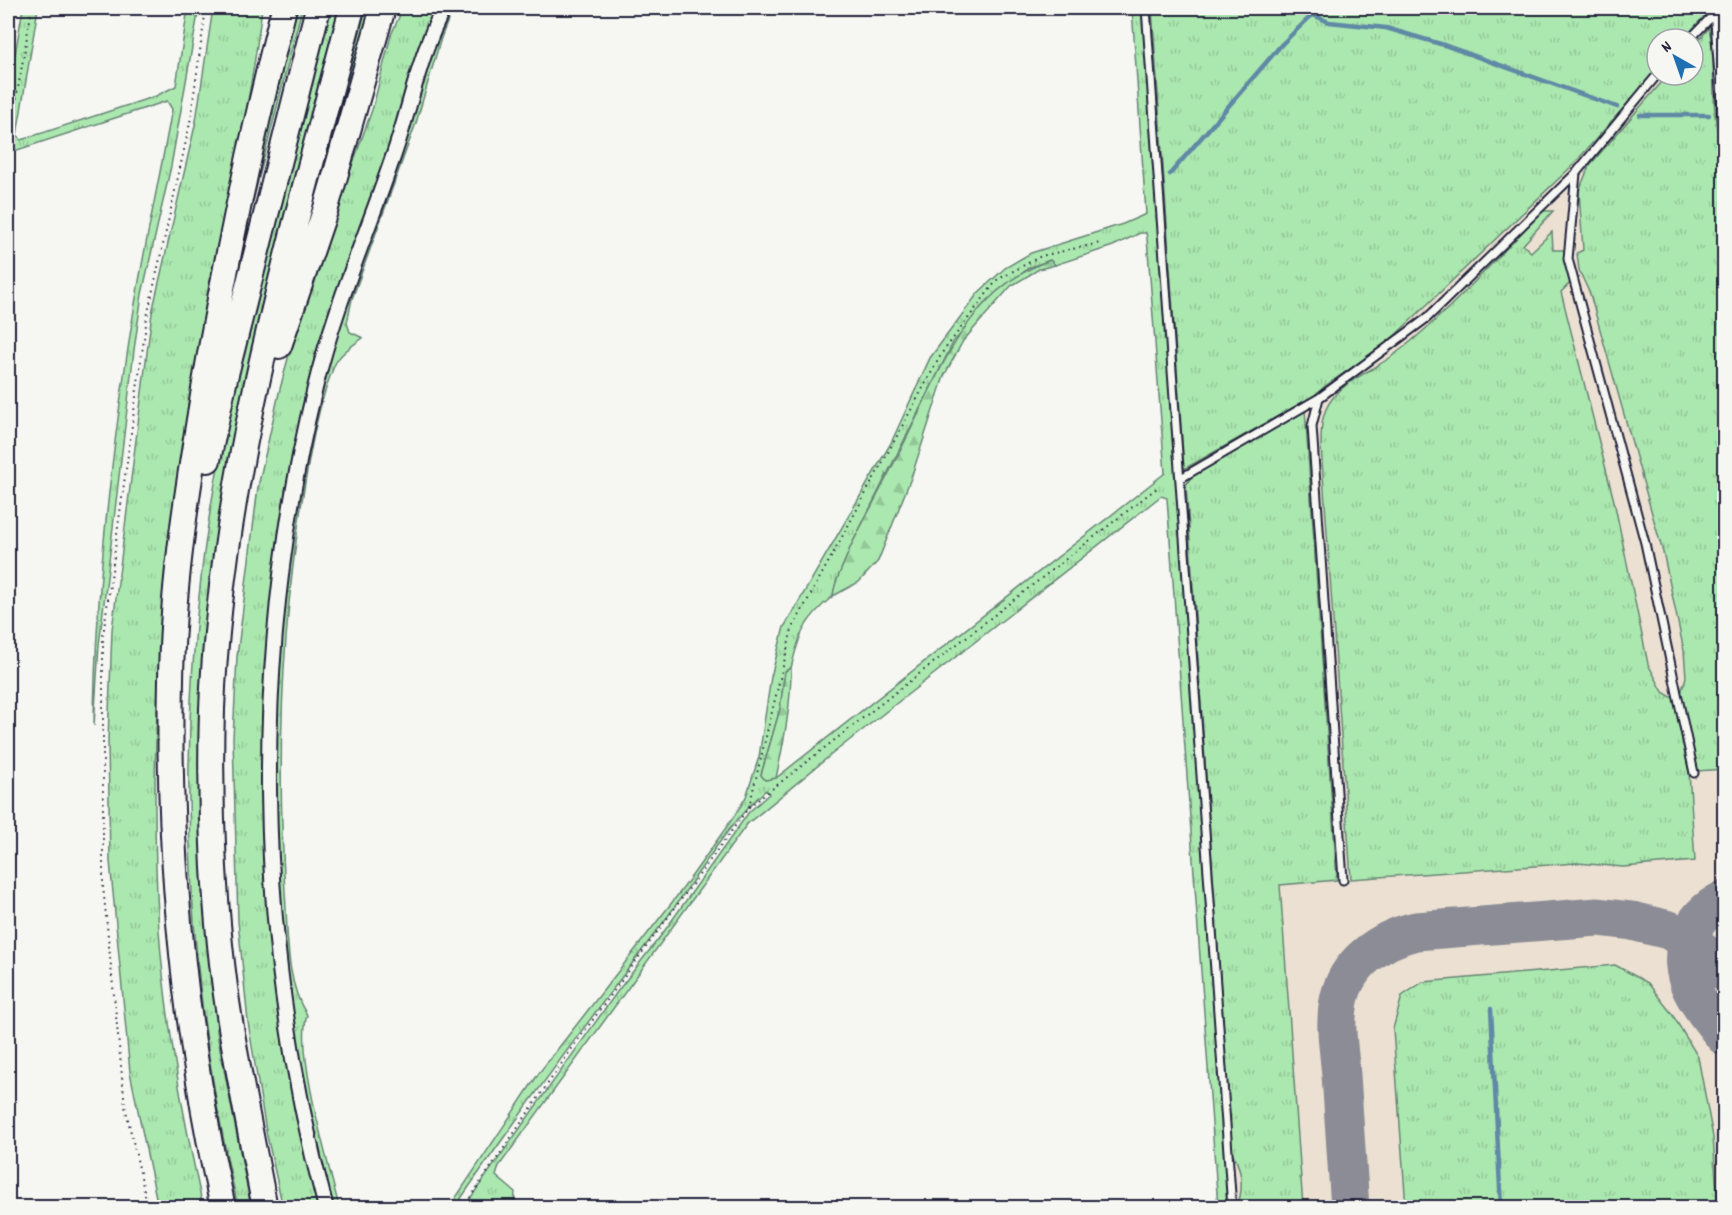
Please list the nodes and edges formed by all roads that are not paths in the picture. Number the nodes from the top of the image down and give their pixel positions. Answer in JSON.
{"nodes":[{"id":1,"x":277,"y":8,"type":"edge"},
{"id":2,"x":284,"y":8,"type":"edge"},
{"id":3,"x":318,"y":8,"type":"edge"},
{"id":4,"x":352,"y":8,"type":"edge"},
{"id":5,"x":383,"y":8,"type":"edge"},
{"id":6,"x":390,"y":8,"type":"edge"},
{"id":7,"x":444,"y":8,"type":"edge"},
{"id":8,"x":1146,"y":8,"type":"edge"},
{"id":9,"x":1716,"y":9,"type":"edge"},
{"id":10,"x":1700,"y":27,"type":"edge"},
{"id":11,"x":274,"y":50,"type":"junction"},
{"id":12,"x":371,"y":52,"type":"junction"},
{"id":13,"x":1647,"y":87,"type":"edge"},
{"id":14,"x":1725,"y":143,"type":"edge"},
{"id":15,"x":1575,"y":172,"type":"junction"},
{"id":16,"x":1319,"y":398,"type":"junction"},
{"id":17,"x":244,"y":451,"type":"junction"},
{"id":18,"x":1181,"y":478,"type":"junction"},
{"id":19,"x":1695,"y":773,"type":"dead end"},
{"id":20,"x":173,"y":792,"type":"junction"},
{"id":21,"x":1343,"y":880,"type":"dead end"},
{"id":22,"x":223,"y":1208,"type":"edge"},
{"id":23,"x":265,"y":1208,"type":"edge"},
{"id":24,"x":326,"y":1208,"type":"edge"},
{"id":25,"x":1232,"y":1208,"type":"edge"}],
"edges":[{"from":1,"to":11,"type":"highway"},
{"from":2,"to":11,"type":"highway"},
{"from":3,"to":20,"type":"highway"},
{"from":4,"to":17,"type":"highway"},
{"from":5,"to":12,"type":"highway"},
{"from":6,"to":12,"type":"highway"},
{"from":7,"to":24,"type":"street"},
{"from":8,"to":18,"type":"lane"},
{"from":9,"to":10,"type":"lane"},
{"from":9,"to":14,"type":"lane"},
{"from":11,"to":20,"type":"highway"},
{"from":12,"to":17,"type":"highway"},
{"from":13,"to":15,"type":"lane"},
{"from":15,"to":16,"type":"lane"},
{"from":15,"to":19,"type":"lane"},
{"from":16,"to":18,"type":"lane"},
{"from":16,"to":21,"type":"lane"},
{"from":17,"to":23,"type":"highway"},
{"from":18,"to":25,"type":"lane"},
{"from":20,"to":22,"type":"highway"}]}
